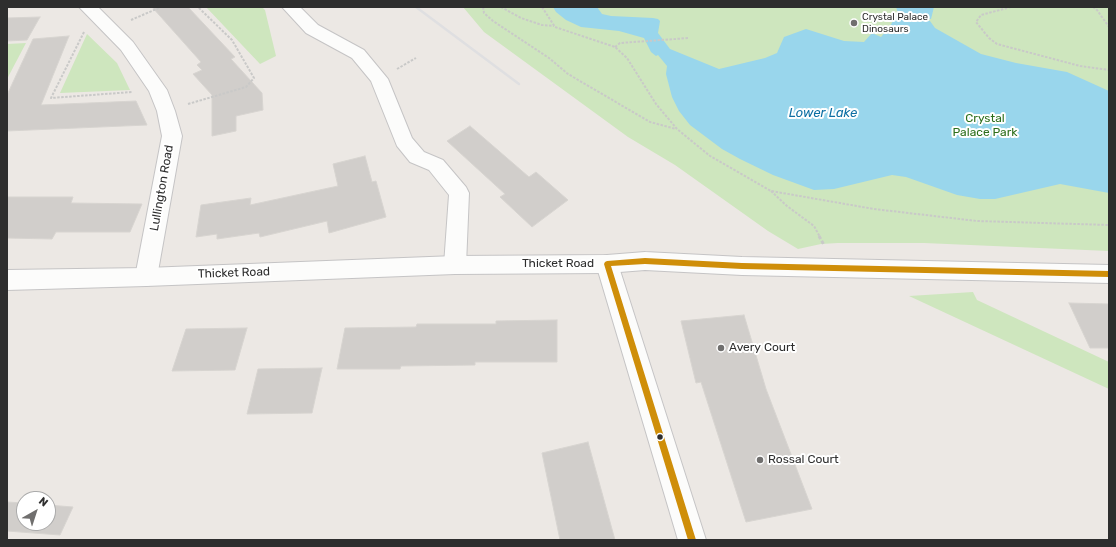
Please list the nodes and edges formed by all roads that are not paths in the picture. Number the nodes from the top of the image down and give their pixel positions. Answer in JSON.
{"nodes":[{"id":1,"x":290,"y":7,"type":"edge"},
{"id":2,"x":91,"y":9,"type":"edge"},
{"id":3,"x":607,"y":264,"type":"junction"},
{"id":4,"x":456,"y":265,"type":"junction"},
{"id":5,"x":1109,"y":274,"type":"edge"},
{"id":6,"x":146,"y":277,"type":"junction"},
{"id":7,"x":7,"y":280,"type":"edge"},
{"id":8,"x":692,"y":540,"type":"edge"}],
"edges":[{"from":1,"to":4,"type":"street"},
{"from":2,"to":6,"type":"street","name":"Lullington Road"},
{"from":3,"to":4,"type":"street","name":"Thicket Road"},
{"from":3,"to":5,"type":"street","name":"Thicket Road"},
{"from":3,"to":8,"type":"street"},
{"from":4,"to":6,"type":"street","name":"Thicket Road"},
{"from":6,"to":7,"type":"street","name":"Thicket Road"}]}
